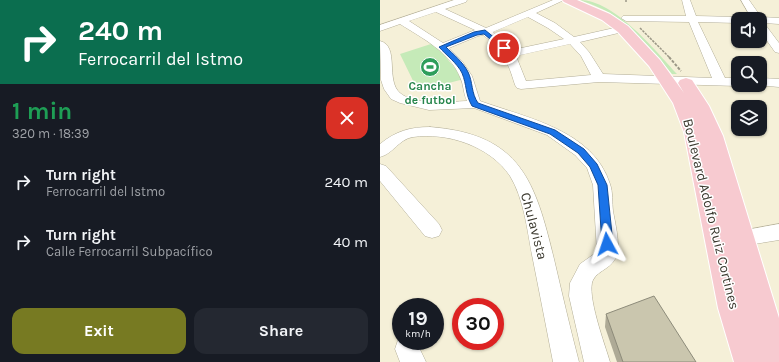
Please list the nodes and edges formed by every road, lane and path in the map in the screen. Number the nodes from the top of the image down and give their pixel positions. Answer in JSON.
{"nodes":[{"id":1,"x":462,"y":0,"type":"edge"},
{"id":2,"x":560,"y":0,"type":"edge"},
{"id":3,"x":568,"y":0,"type":"edge"},
{"id":4,"x":590,"y":0,"type":"edge"},
{"id":5,"x":686,"y":0,"type":"edge"},
{"id":6,"x":744,"y":0,"type":"edge"},
{"id":7,"x":626,"y":1,"type":"edge"},
{"id":8,"x":437,"y":9,"type":"junction"},
{"id":9,"x":752,"y":12,"type":"edge"},
{"id":10,"x":530,"y":14,"type":"junction"},
{"id":11,"x":692,"y":19,"type":"junction"},
{"id":12,"x":731,"y":20,"type":"edge"},
{"id":13,"x":767,"y":20,"type":"edge"},
{"id":14,"x":401,"y":21,"type":"junction"},
{"id":15,"x":624,"y":21,"type":"junction"},
{"id":16,"x":779,"y":21,"type":"edge"},
{"id":17,"x":382,"y":27,"type":"edge"},
{"id":18,"x":485,"y":32,"type":"junction"},
{"id":19,"x":767,"y":34,"type":"edge"},
{"id":20,"x":572,"y":41,"type":"junction"},
{"id":21,"x":380,"y":44,"type":"edge"},
{"id":22,"x":442,"y":47,"type":"junction"},
{"id":23,"x":779,"y":50,"type":"edge"},
{"id":24,"x":509,"y":54,"type":"junction"},
{"id":25,"x":599,"y":78,"type":"junction"},
{"id":26,"x":676,"y":80,"type":"junction"},
{"id":27,"x":720,"y":81,"type":"junction"},
{"id":28,"x":731,"y":82,"type":"edge"},
{"id":29,"x":767,"y":82,"type":"edge"},
{"id":30,"x":779,"y":83,"type":"edge"},
{"id":31,"x":475,"y":104,"type":"junction"},
{"id":32,"x":380,"y":152,"type":"edge"},
{"id":33,"x":380,"y":170,"type":"edge"},
{"id":34,"x":432,"y":230,"type":"dead end"},
{"id":35,"x":779,"y":232,"type":"edge"},
{"id":36,"x":742,"y":238,"type":"junction"},
{"id":37,"x":733,"y":308,"type":"junction"},
{"id":38,"x":761,"y":311,"type":"junction"},
{"id":39,"x":566,"y":362,"type":"edge"},
{"id":40,"x":598,"y":362,"type":"edge"},
{"id":41,"x":750,"y":362,"type":"edge"},
{"id":42,"x":779,"y":362,"type":"edge"}],
"edges":[{"from":1,"to":8,"type":"street"},
{"from":2,"to":10,"type":"street"},
{"from":3,"to":15,"type":"main road","name":"Boulevard Adolfo Ruiz Cortines"},
{"from":4,"to":15,"type":"main road","name":"Boulevard Adolfo Ruiz Cortines"},
{"from":5,"to":11,"type":"street"},
{"from":6,"to":9,"type":"street"},
{"from":7,"to":15,"type":"street"},
{"from":8,"to":14,"type":"street"},
{"from":8,"to":18,"type":"street"},
{"from":10,"to":18,"type":"street"},
{"from":10,"to":20,"type":"street"},
{"from":11,"to":12,"type":"street"},
{"from":11,"to":15,"type":"street"},
{"from":11,"to":27,"type":"street"},
{"from":13,"to":16,"type":"street"},
{"from":14,"to":17,"type":"street"},
{"from":14,"to":22,"type":"street"},
{"from":15,"to":20,"type":"street"},
{"from":15,"to":26,"type":"main road","name":"Boulevard Adolfo Ruiz Cortines"},
{"from":18,"to":22,"type":"street"},
{"from":18,"to":24,"type":"street"},
{"from":19,"to":23,"type":"street"},
{"from":20,"to":24,"type":"street"},
{"from":20,"to":25,"type":"street"},
{"from":21,"to":31,"type":"street"},
{"from":22,"to":31,"type":"street"},
{"from":24,"to":25,"type":"street"},
{"from":25,"to":26,"type":"street"},
{"from":26,"to":27,"type":"street"},
{"from":26,"to":36,"type":"main road","name":"Boulevard Adolfo Ruiz Cortines"},
{"from":26,"to":37,"type":"main road","name":"Boulevard Adolfo Ruiz Cortines"},
{"from":27,"to":28,"type":"street"},
{"from":29,"to":30,"type":"street"},
{"from":31,"to":40,"type":"street"},
{"from":32,"to":39,"type":"street","name":"Chulavista"},
{"from":33,"to":34,"type":"street"},
{"from":35,"to":36,"type":"street"},
{"from":36,"to":38,"type":"main road","name":"Boulevard Adolfo Ruiz Cortines"},
{"from":37,"to":38,"type":"main road"},
{"from":37,"to":41,"type":"main road","name":"Boulevard Adolfo Ruiz Cortines"},
{"from":38,"to":42,"type":"main road","name":"Boulevard Adolfo Ruiz Cortines"}]}
